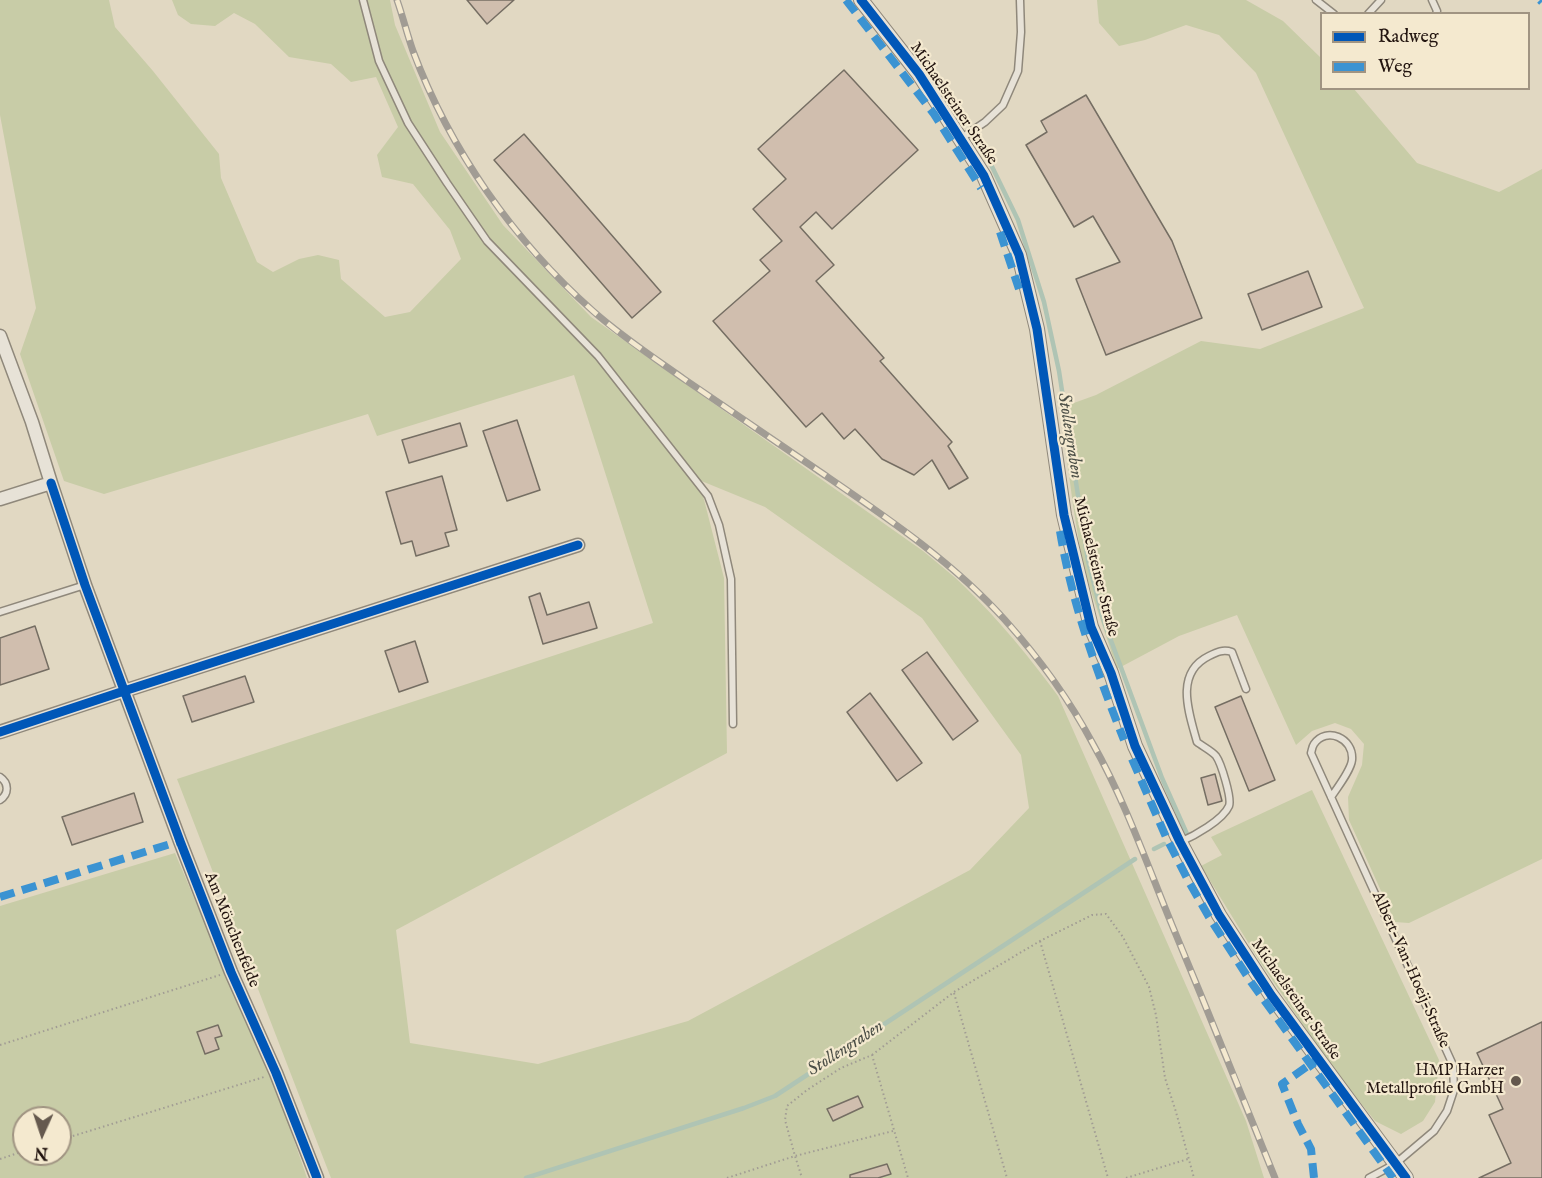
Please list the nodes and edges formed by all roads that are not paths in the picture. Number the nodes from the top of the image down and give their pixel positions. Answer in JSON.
{"nodes":[{"id":1,"x":363,"y":0,"type":"edge"},
{"id":2,"x":861,"y":0,"type":"edge"},
{"id":3,"x":1020,"y":0,"type":"edge"},
{"id":4,"x":1317,"y":0,"type":"edge"},
{"id":5,"x":1332,"y":0,"type":"edge"},
{"id":6,"x":1381,"y":0,"type":"edge"},
{"id":7,"x":1326,"y":7,"type":"junction"},
{"id":8,"x":1332,"y":12,"type":"edge"},
{"id":9,"x":1370,"y":12,"type":"edge"},
{"id":10,"x":960,"y":139,"type":"junction"},
{"id":11,"x":0,"y":336,"type":"edge"},
{"id":12,"x":51,"y":483,"type":"junction"},
{"id":13,"x":0,"y":499,"type":"edge"},
{"id":14,"x":578,"y":545,"type":"dead end"},
{"id":15,"x":85,"y":585,"type":"junction"},
{"id":16,"x":0,"y":612,"type":"edge"},
{"id":17,"x":1246,"y":688,"type":"dead end"},
{"id":18,"x":124,"y":691,"type":"junction"},
{"id":19,"x":733,"y":724,"type":"dead end"},
{"id":20,"x":0,"y":732,"type":"edge"},
{"id":21,"x":0,"y":777,"type":"edge"},
{"id":22,"x":1331,"y":797,"type":"junction"},
{"id":23,"x":0,"y":800,"type":"edge"},
{"id":24,"x":1180,"y":842,"type":"junction"},
{"id":25,"x":1395,"y":1164,"type":"junction"},
{"id":26,"x":317,"y":1178,"type":"edge"},
{"id":27,"x":1369,"y":1178,"type":"edge"},
{"id":28,"x":1406,"y":1178,"type":"edge"}],
"edges":[{"from":1,"to":19,"type":"lane"},
{"from":2,"to":10,"type":"street","name":"Michaelsteiner Straße"},
{"from":3,"to":10,"type":"lane"},
{"from":4,"to":7,"type":"lane"},
{"from":5,"to":7,"type":"lane"},
{"from":6,"to":9,"type":"lane"},
{"from":7,"to":8,"type":"lane"},
{"from":10,"to":24,"type":"street","name":"Michaelsteiner Straße"},
{"from":11,"to":12,"type":"street","name":"Am Mönchenfelde"},
{"from":12,"to":13,"type":"street"},
{"from":12,"to":15,"type":"street","name":"Am Mönchenfelde"},
{"from":14,"to":18,"type":"street"},
{"from":15,"to":16,"type":"lane"},
{"from":15,"to":18,"type":"street","name":"Am Mönchenfelde"},
{"from":17,"to":24,"type":"lane"},
{"from":18,"to":20,"type":"street"},
{"from":18,"to":26,"type":"street","name":"Am Mönchenfelde"},
{"from":21,"to":23,"type":"lane"},
{"from":22,"to":22,"type":"lane","name":"Albert-Van-Hoeij-Straße"},
{"from":22,"to":25,"type":"lane","name":"Albert-Van-Hoeij-Straße"},
{"from":24,"to":25,"type":"street","name":"Michaelsteiner Straße"},
{"from":25,"to":27,"type":"lane","name":"Albert-Van-Hoeij-Straße"},
{"from":25,"to":28,"type":"street","name":"Michaelsteiner Straße"}]}
